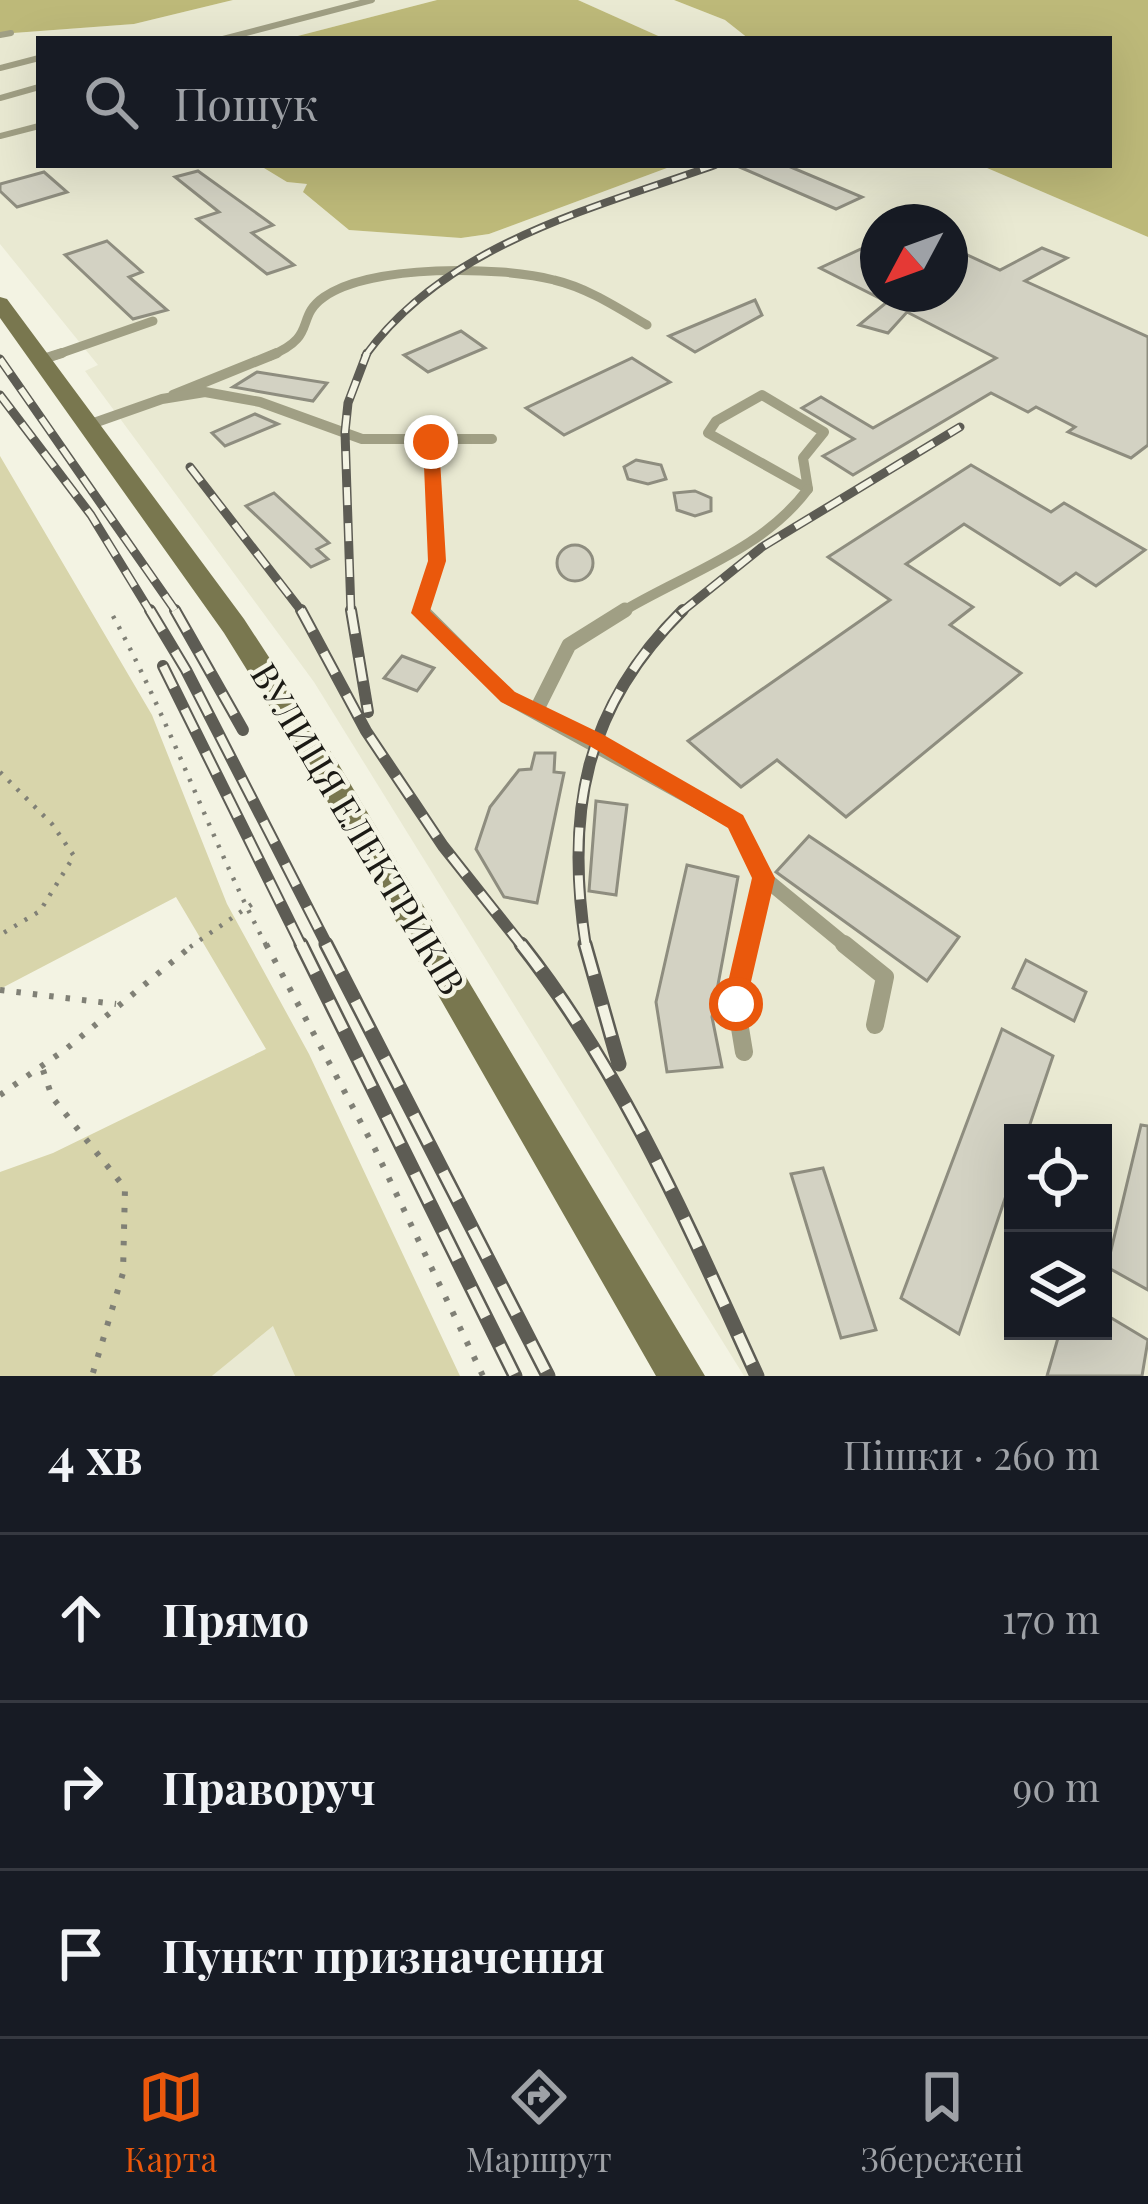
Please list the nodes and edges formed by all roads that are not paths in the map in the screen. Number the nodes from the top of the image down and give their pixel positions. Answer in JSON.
{"nodes":[{"id":1,"x":372,"y":0,"type":"edge"},
{"id":2,"x":11,"y":33,"type":"dead end"},
{"id":3,"x":0,"y":35,"type":"edge"},
{"id":4,"x":234,"y":36,"type":"edge"},
{"id":5,"x":36,"y":59,"type":"edge"},
{"id":6,"x":0,"y":68,"type":"edge"},
{"id":7,"x":36,"y":88,"type":"edge"},
{"id":8,"x":0,"y":98,"type":"edge"},
{"id":9,"x":36,"y":127,"type":"edge"},
{"id":10,"x":0,"y":136,"type":"edge"},
{"id":11,"x":0,"y":303,"type":"edge"},
{"id":12,"x":153,"y":321,"type":"dead end"},
{"id":13,"x":647,"y":325,"type":"dead end"},
{"id":14,"x":43,"y":359,"type":"junction"},
{"id":15,"x":173,"y":395,"type":"junction"},
{"id":16,"x":91,"y":424,"type":"junction"},
{"id":17,"x":492,"y":440,"type":"dead end"},
{"id":18,"x":431,"y":442,"type":"junction"},
{"id":19,"x":808,"y":489,"type":"junction"},
{"id":20,"x":536,"y":711,"type":"junction"},
{"id":21,"x":764,"y":878,"type":"junction"},
{"id":22,"x":875,"y":1025,"type":"dead end"},
{"id":23,"x":744,"y":1052,"type":"dead end"},
{"id":24,"x":682,"y":1376,"type":"edge"}],
"edges":[{"from":1,"to":4,"type":"lane"},
{"from":2,"to":3,"type":"lane"},
{"from":5,"to":6,"type":"lane"},
{"from":7,"to":8,"type":"lane"},
{"from":9,"to":10,"type":"lane"},
{"from":11,"to":14,"type":"street","name":"ВУЛИЦЯ ЕЛЕКТРИКІВ"},
{"from":12,"to":14,"type":"lane"},
{"from":13,"to":15,"type":"lane"},
{"from":14,"to":16,"type":"street","name":"ВУЛИЦЯ ЕЛЕКТРИКІВ"},
{"from":15,"to":16,"type":"lane"},
{"from":15,"to":18,"type":"lane"},
{"from":16,"to":24,"type":"street","name":"ВУЛИЦЯ ЕЛЕКТРИКІВ"},
{"from":17,"to":18,"type":"lane"},
{"from":18,"to":20,"type":"lane"},
{"from":19,"to":19,"type":"lane"},
{"from":19,"to":20,"type":"lane"},
{"from":20,"to":21,"type":"lane"},
{"from":21,"to":22,"type":"lane"},
{"from":21,"to":23,"type":"lane"}]}
